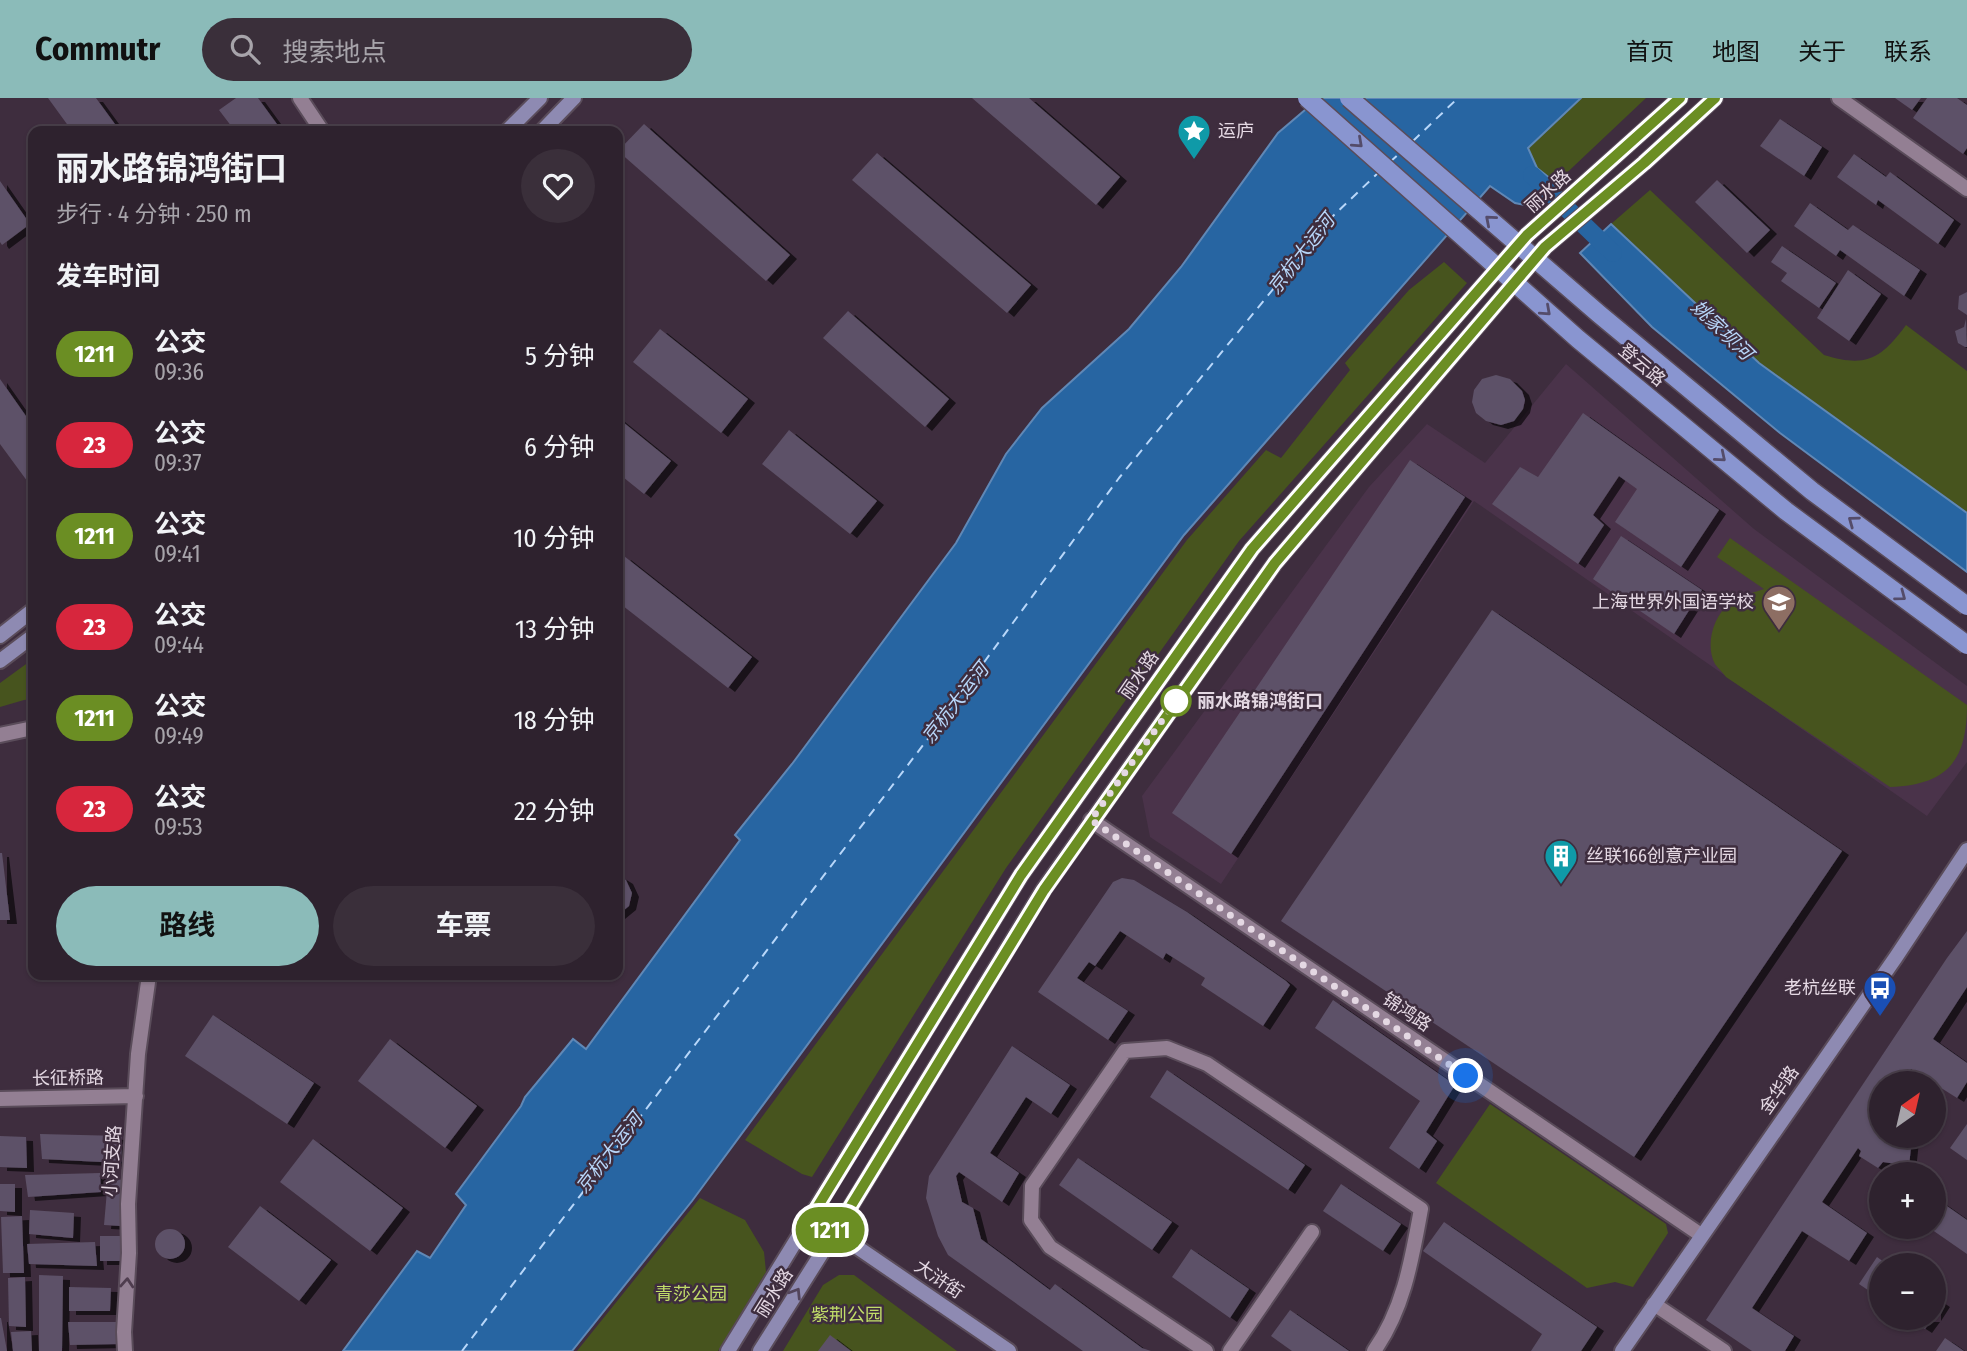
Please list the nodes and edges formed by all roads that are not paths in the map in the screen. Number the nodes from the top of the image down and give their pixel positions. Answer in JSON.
{"nodes":[{"id":1,"x":300,"y":98,"type":"edge"},
{"id":2,"x":540,"y":98,"type":"edge"},
{"id":3,"x":574,"y":98,"type":"edge"},
{"id":4,"x":1307,"y":98,"type":"edge"},
{"id":5,"x":1349,"y":98,"type":"edge"},
{"id":6,"x":1680,"y":98,"type":"edge"},
{"id":7,"x":1715,"y":98,"type":"edge"},
{"id":8,"x":1839,"y":98,"type":"edge"},
{"id":9,"x":319,"y":126,"type":"edge"},
{"id":10,"x":512,"y":126,"type":"edge"},
{"id":11,"x":547,"y":126,"type":"edge"},
{"id":12,"x":1967,"y":189,"type":"edge"},
{"id":13,"x":1967,"y":606,"type":"edge"},
{"id":14,"x":28,"y":614,"type":"edge"},
{"id":15,"x":0,"y":636,"type":"edge"},
{"id":16,"x":28,"y":640,"type":"edge"},
{"id":17,"x":1967,"y":645,"type":"edge"},
{"id":18,"x":0,"y":661,"type":"edge"},
{"id":19,"x":28,"y":730,"type":"edge"},
{"id":20,"x":0,"y":735,"type":"edge"},
{"id":21,"x":1091,"y":820,"type":"junction"},
{"id":22,"x":1967,"y":850,"type":"edge"},
{"id":23,"x":148,"y":980,"type":"edge"},
{"id":24,"x":136,"y":1096,"type":"junction"},
{"id":25,"x":0,"y":1098,"type":"edge"},
{"id":26,"x":810,"y":1219,"type":"junction"},
{"id":27,"x":835,"y":1232,"type":"junction"},
{"id":28,"x":1312,"y":1232,"type":"dead end"},
{"id":29,"x":1701,"y":1235,"type":"junction"},
{"id":30,"x":1654,"y":1304,"type":"junction"},
{"id":31,"x":125,"y":1351,"type":"edge"},
{"id":32,"x":728,"y":1351,"type":"edge"},
{"id":33,"x":760,"y":1351,"type":"edge"},
{"id":34,"x":1009,"y":1351,"type":"edge"},
{"id":35,"x":1206,"y":1351,"type":"edge"},
{"id":36,"x":1230,"y":1351,"type":"edge"},
{"id":37,"x":1374,"y":1351,"type":"edge"},
{"id":38,"x":1622,"y":1351,"type":"edge"},
{"id":39,"x":1724,"y":1351,"type":"edge"}],
"edges":[{"from":1,"to":9,"type":"street"},
{"from":2,"to":10,"type":"main road"},
{"from":3,"to":11,"type":"main road"},
{"from":4,"to":17,"type":"main road","name":"登云路","one_way":true,"bridge":true},
{"from":13,"to":5,"type":"main road","name":"登云路","one_way":true,"bridge":true},
{"from":6,"to":26,"type":"main road","name":"丽水路"},
{"from":7,"to":21,"type":"main road","name":"丽水路"},
{"from":8,"to":12,"type":"street"},
{"from":14,"to":15,"type":"main road"},
{"from":16,"to":18,"type":"main road"},
{"from":19,"to":20,"type":"street"},
{"from":21,"to":27,"type":"main road","name":"丽水路"},
{"from":21,"to":29,"type":"street","name":"锦鸿路"},
{"from":22,"to":29,"type":"main road","name":"金华路"},
{"from":23,"to":24,"type":"street","name":"小河支路"},
{"from":24,"to":25,"type":"street","name":"长征桥路"},
{"from":31,"to":24,"type":"street","name":"小河支路","one_way":true},
{"from":26,"to":27,"type":"main road","name":"大浒街"},
{"from":26,"to":32,"type":"main road","name":"丽水路"},
{"from":33,"to":27,"type":"main road","name":"丽水路","one_way":true},
{"from":27,"to":34,"type":"main road","name":"大浒街"},
{"from":28,"to":36,"type":"street"},
{"from":29,"to":30,"type":"main road","name":"金华路"},
{"from":30,"to":38,"type":"main road","name":"金华路"},
{"from":30,"to":39,"type":"street"},
{"from":35,"to":37,"type":"street"}]}
